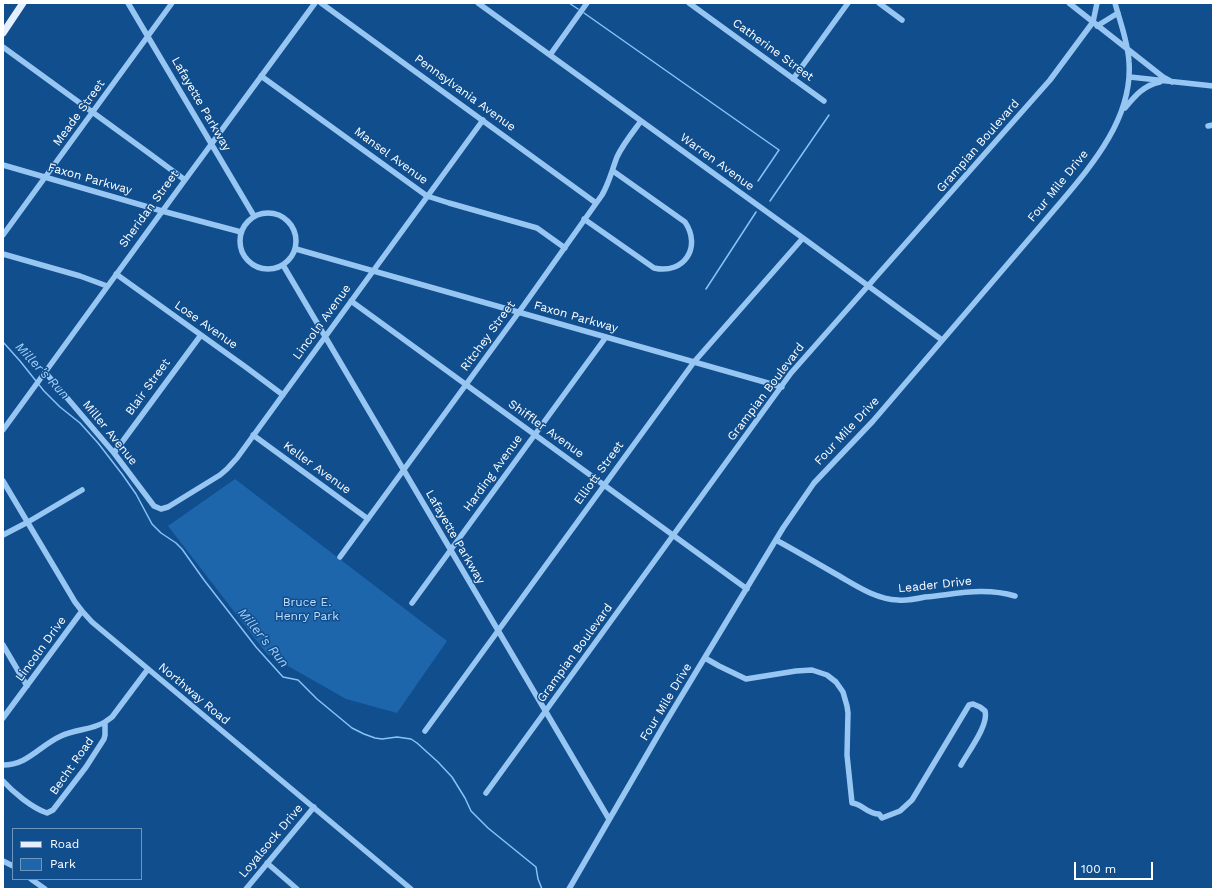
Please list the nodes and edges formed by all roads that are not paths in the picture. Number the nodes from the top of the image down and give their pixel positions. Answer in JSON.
{"nodes":[{"id":1,"x":23,"y":3,"type":"edge"},
{"id":2,"x":128,"y":3,"type":"edge"},
{"id":3,"x":172,"y":3,"type":"edge"},
{"id":4,"x":315,"y":3,"type":"edge"},
{"id":5,"x":321,"y":3,"type":"edge"},
{"id":6,"x":478,"y":3,"type":"edge"},
{"id":7,"x":587,"y":3,"type":"edge"},
{"id":8,"x":689,"y":3,"type":"edge"},
{"id":9,"x":848,"y":3,"type":"edge"},
{"id":10,"x":879,"y":3,"type":"edge"},
{"id":11,"x":1069,"y":3,"type":"edge"},
{"id":12,"x":1097,"y":3,"type":"edge"},
{"id":13,"x":1115,"y":3,"type":"edge"},
{"id":14,"x":1118,"y":13,"type":"junction"},
{"id":15,"x":902,"y":20,"type":"dead end"},
{"id":16,"x":1095,"y":24,"type":"junction"},
{"id":17,"x":3,"y":33,"type":"edge"},
{"id":18,"x":148,"y":36,"type":"junction"},
{"id":19,"x":3,"y":47,"type":"edge"},
{"id":20,"x":1127,"y":49,"type":"junction"},
{"id":21,"x":550,"y":55,"type":"junction"},
{"id":22,"x":261,"y":76,"type":"junction"},
{"id":23,"x":1130,"y":77,"type":"junction"},
{"id":24,"x":793,"y":79,"type":"junction"},
{"id":25,"x":1172,"y":82,"type":"junction"},
{"id":26,"x":1213,"y":86,"type":"edge"},
{"id":27,"x":824,"y":101,"type":"dead end"},
{"id":28,"x":1121,"y":112,"type":"junction"},
{"id":29,"x":93,"y":113,"type":"junction"},
{"id":30,"x":483,"y":120,"type":"junction"},
{"id":31,"x":641,"y":121,"type":"junction"},
{"id":32,"x":212,"y":144,"type":"junction"},
{"id":33,"x":3,"y":165,"type":"edge"},
{"id":34,"x":613,"y":171,"type":"junction"},
{"id":35,"x":46,"y":177,"type":"junction"},
{"id":36,"x":184,"y":180,"type":"junction"},
{"id":37,"x":427,"y":196,"type":"junction"},
{"id":38,"x":596,"y":202,"type":"junction"},
{"id":39,"x":162,"y":211,"type":"junction"},
{"id":40,"x":254,"y":216,"type":"junction"},
{"id":41,"x":584,"y":219,"type":"junction"},
{"id":42,"x":241,"y":232,"type":"junction"},
{"id":43,"x":3,"y":235,"type":"edge"},
{"id":44,"x":804,"y":238,"type":"junction"},
{"id":45,"x":564,"y":248,"type":"junction"},
{"id":46,"x":296,"y":249,"type":"junction"},
{"id":47,"x":3,"y":254,"type":"edge"},
{"id":48,"x":283,"y":265,"type":"junction"},
{"id":49,"x":373,"y":270,"type":"junction"},
{"id":50,"x":116,"y":274,"type":"junction"},
{"id":51,"x":107,"y":286,"type":"junction"},
{"id":52,"x":869,"y":286,"type":"junction"},
{"id":53,"x":351,"y":301,"type":"junction"},
{"id":54,"x":519,"y":312,"type":"junction"},
{"id":55,"x":201,"y":335,"type":"junction"},
{"id":56,"x":325,"y":337,"type":"junction"},
{"id":57,"x":606,"y":337,"type":"junction"},
{"id":58,"x":942,"y":340,"type":"junction"},
{"id":59,"x":694,"y":362,"type":"junction"},
{"id":60,"x":45,"y":372,"type":"junction"},
{"id":61,"x":466,"y":384,"type":"junction"},
{"id":62,"x":782,"y":387,"type":"junction"},
{"id":63,"x":283,"y":395,"type":"junction"},
{"id":64,"x":3,"y":430,"type":"edge"},
{"id":65,"x":253,"y":435,"type":"junction"},
{"id":66,"x":535,"y":435,"type":"junction"},
{"id":67,"x":114,"y":453,"type":"junction"},
{"id":68,"x":403,"y":470,"type":"junction"},
{"id":69,"x":3,"y":481,"type":"edge"},
{"id":70,"x":604,"y":486,"type":"junction"},
{"id":71,"x":82,"y":490,"type":"dead end"},
{"id":72,"x":157,"y":508,"type":"joint"},
{"id":73,"x":368,"y":519,"type":"junction"},
{"id":74,"x":28,"y":522,"type":"junction"},
{"id":75,"x":3,"y":535,"type":"edge"},
{"id":76,"x":674,"y":536,"type":"junction"},
{"id":77,"x":776,"y":540,"type":"junction"},
{"id":78,"x":451,"y":551,"type":"junction"},
{"id":79,"x":340,"y":557,"type":"dead end"},
{"id":80,"x":747,"y":588,"type":"junction"},
{"id":81,"x":1015,"y":596,"type":"dead end"},
{"id":82,"x":412,"y":603,"type":"dead end"},
{"id":83,"x":82,"y":611,"type":"junction"},
{"id":84,"x":498,"y":631,"type":"junction"},
{"id":85,"x":3,"y":645,"type":"edge"},
{"id":86,"x":705,"y":658,"type":"junction"},
{"id":87,"x":148,"y":669,"type":"junction"},
{"id":88,"x":27,"y":686,"type":"junction"},
{"id":89,"x":546,"y":712,"type":"junction"},
{"id":90,"x":3,"y":718,"type":"edge"},
{"id":91,"x":105,"y":722,"type":"junction"},
{"id":92,"x":425,"y":731,"type":"dead end"},
{"id":93,"x":3,"y":765,"type":"edge"},
{"id":94,"x":961,"y":765,"type":"dead end"},
{"id":95,"x":3,"y":781,"type":"edge"},
{"id":96,"x":486,"y":793,"type":"dead end"},
{"id":97,"x":314,"y":807,"type":"junction"},
{"id":98,"x":609,"y":819,"type":"junction"},
{"id":99,"x":3,"y":861,"type":"edge"},
{"id":100,"x":267,"y":863,"type":"junction"},
{"id":101,"x":12,"y":866,"type":"edge"},
{"id":102,"x":32,"y":880,"type":"edge"},
{"id":103,"x":45,"y":889,"type":"edge"},
{"id":104,"x":246,"y":889,"type":"edge"},
{"id":105,"x":297,"y":889,"type":"edge"},
{"id":106,"x":411,"y":889,"type":"edge"},
{"id":107,"x":569,"y":889,"type":"edge"}],
"edges":[{"from":1,"to":17,"type":"main road"},
{"from":2,"to":18,"type":"street","name":"Lafayette Parkway"},
{"from":3,"to":18,"type":"street","name":"Meade Street"},
{"from":4,"to":22,"type":"street","name":"Sheridan Street"},
{"from":5,"to":30,"type":"street","name":"Pennsylvania Avenue"},
{"from":6,"to":21,"type":"street","name":"Warren Avenue"},
{"from":7,"to":21,"type":"street"},
{"from":8,"to":24,"type":"street","name":"Catherine Street"},
{"from":9,"to":24,"type":"street"},
{"from":10,"to":15,"type":"street"},
{"from":11,"to":16,"type":"street"},
{"from":12,"to":16,"type":"street","name":"Grampian Boulevard"},
{"from":13,"to":14,"type":"street","name":"Four Mile Drive"},
{"from":14,"to":16,"type":"street"},
{"from":14,"to":20,"type":"street","name":"Four Mile Drive"},
{"from":16,"to":20,"type":"street"},
{"from":16,"to":52,"type":"street","name":"Grampian Boulevard"},
{"from":18,"to":29,"type":"street","name":"Meade Street"},
{"from":18,"to":32,"type":"street","name":"Lafayette Parkway"},
{"from":19,"to":29,"type":"street"},
{"from":20,"to":23,"type":"street","name":"Four Mile Drive"},
{"from":20,"to":25,"type":"street"},
{"from":21,"to":31,"type":"street","name":"Warren Avenue"},
{"from":22,"to":32,"type":"street","name":"Sheridan Street"},
{"from":22,"to":37,"type":"street","name":"Mansel Avenue"},
{"from":23,"to":25,"type":"street"},
{"from":23,"to":28,"type":"street","name":"Four Mile Drive"},
{"from":24,"to":27,"type":"street","name":"Catherine Street"},
{"from":25,"to":26,"type":"street"},
{"from":25,"to":28,"type":"street"},
{"from":28,"to":58,"type":"street","name":"Four Mile Drive"},
{"from":29,"to":35,"type":"street","name":"Meade Street"},
{"from":29,"to":36,"type":"street"},
{"from":30,"to":37,"type":"street","name":"Lincoln Avenue"},
{"from":30,"to":38,"type":"street","name":"Pennsylvania Avenue"},
{"from":31,"to":34,"type":"street","name":"Ritchey Street"},
{"from":31,"to":44,"type":"street","name":"Warren Avenue"},
{"from":32,"to":36,"type":"street","name":"Sheridan Street"},
{"from":32,"to":40,"type":"street","name":"Lafayette Parkway"},
{"from":33,"to":35,"type":"street","name":"Faxon Parkway"},
{"from":34,"to":38,"type":"street","name":"Ritchey Street"},
{"from":34,"to":41,"type":"street"},
{"from":35,"to":39,"type":"street","name":"Faxon Parkway"},
{"from":35,"to":43,"type":"street","name":"Meade Street"},
{"from":36,"to":39,"type":"street","name":"Sheridan Street"},
{"from":37,"to":45,"type":"street","name":"Mansel Avenue"},
{"from":37,"to":49,"type":"street","name":"Lincoln Avenue"},
{"from":38,"to":41,"type":"street","name":"Ritchey Street"},
{"from":39,"to":42,"type":"street","name":"Faxon Parkway"},
{"from":39,"to":50,"type":"street","name":"Sheridan Street"},
{"from":40,"to":42,"type":"street"},
{"from":40,"to":46,"type":"street"},
{"from":41,"to":45,"type":"street","name":"Ritchey Street"},
{"from":42,"to":48,"type":"street"},
{"from":44,"to":52,"type":"street","name":"Warren Avenue"},
{"from":44,"to":59,"type":"street","name":"Elliott Street"},
{"from":45,"to":54,"type":"street","name":"Ritchey Street"},
{"from":46,"to":48,"type":"street"},
{"from":46,"to":49,"type":"street","name":"Faxon Parkway"},
{"from":47,"to":51,"type":"street"},
{"from":48,"to":56,"type":"street","name":"Lafayette Parkway"},
{"from":49,"to":53,"type":"street","name":"Lincoln Avenue"},
{"from":49,"to":54,"type":"street","name":"Faxon Parkway"},
{"from":50,"to":51,"type":"street","name":"Sheridan Street"},
{"from":50,"to":55,"type":"street","name":"Lose Avenue"},
{"from":51,"to":60,"type":"street","name":"Sheridan Street"},
{"from":52,"to":58,"type":"street","name":"Warren Avenue"},
{"from":52,"to":62,"type":"street","name":"Grampian Boulevard"},
{"from":53,"to":56,"type":"street","name":"Lincoln Avenue"},
{"from":53,"to":61,"type":"street","name":"Shiffler Avenue"},
{"from":54,"to":57,"type":"street","name":"Faxon Parkway"},
{"from":54,"to":61,"type":"street","name":"Ritchey Street"},
{"from":55,"to":63,"type":"street","name":"Lose Avenue"},
{"from":55,"to":67,"type":"street","name":"Blair Street"},
{"from":56,"to":63,"type":"street","name":"Lincoln Avenue"},
{"from":56,"to":68,"type":"street","name":"Lafayette Parkway"},
{"from":57,"to":59,"type":"street","name":"Faxon Parkway"},
{"from":57,"to":66,"type":"street","name":"Harding Avenue"},
{"from":58,"to":77,"type":"street","name":"Four Mile Drive"},
{"from":59,"to":62,"type":"street","name":"Faxon Parkway"},
{"from":59,"to":70,"type":"street","name":"Elliott Street"},
{"from":60,"to":64,"type":"street","name":"Sheridan Street"},
{"from":60,"to":67,"type":"street","name":"Miller Avenue"},
{"from":61,"to":66,"type":"street","name":"Shiffler Avenue"},
{"from":61,"to":68,"type":"street","name":"Ritchey Street"},
{"from":62,"to":76,"type":"street","name":"Grampian Boulevard"},
{"from":63,"to":65,"type":"street","name":"Lincoln Avenue"},
{"from":65,"to":72,"type":"street","name":"Lincoln Avenue"},
{"from":65,"to":73,"type":"street","name":"Keller Avenue"},
{"from":66,"to":70,"type":"street","name":"Shiffler Avenue"},
{"from":66,"to":78,"type":"street","name":"Harding Avenue"},
{"from":67,"to":72,"type":"street","name":"Miller Avenue"},
{"from":68,"to":73,"type":"street","name":"Ritchey Street"},
{"from":68,"to":78,"type":"street","name":"Lafayette Parkway"},
{"from":69,"to":74,"type":"street","name":"Northway Road"},
{"from":70,"to":76,"type":"street","name":"Shiffler Avenue"},
{"from":70,"to":84,"type":"street","name":"Elliott Street"},
{"from":71,"to":74,"type":"street"},
{"from":73,"to":79,"type":"street","name":"Ritchey Street"},
{"from":74,"to":75,"type":"street"},
{"from":74,"to":83,"type":"street","name":"Northway Road"},
{"from":76,"to":80,"type":"street","name":"Shiffler Avenue"},
{"from":76,"to":89,"type":"street","name":"Grampian Boulevard"},
{"from":77,"to":80,"type":"street","name":"Four Mile Drive"},
{"from":77,"to":81,"type":"street","name":"Leader Drive"},
{"from":78,"to":82,"type":"street","name":"Harding Avenue"},
{"from":78,"to":84,"type":"street","name":"Lafayette Parkway"},
{"from":80,"to":86,"type":"street","name":"Four Mile Drive"},
{"from":83,"to":87,"type":"street","name":"Northway Road"},
{"from":83,"to":88,"type":"street","name":"Lincoln Drive"},
{"from":84,"to":89,"type":"street","name":"Lafayette Parkway"},
{"from":84,"to":92,"type":"street","name":"Elliott Street"},
{"from":85,"to":88,"type":"street"},
{"from":86,"to":94,"type":"street"},
{"from":86,"to":98,"type":"street","name":"Four Mile Drive"},
{"from":87,"to":91,"type":"street"},
{"from":87,"to":97,"type":"street","name":"Northway Road"},
{"from":88,"to":90,"type":"street","name":"Lincoln Drive"},
{"from":89,"to":96,"type":"street","name":"Grampian Boulevard"},
{"from":89,"to":98,"type":"street","name":"Lafayette Parkway"},
{"from":91,"to":93,"type":"street"},
{"from":91,"to":95,"type":"street","name":"Becht Road"},
{"from":97,"to":100,"type":"street","name":"Loyalsock Drive"},
{"from":97,"to":106,"type":"street","name":"Northway Road"},
{"from":98,"to":107,"type":"street","name":"Four Mile Drive"},
{"from":99,"to":101,"type":"street"},
{"from":100,"to":104,"type":"street","name":"Loyalsock Drive"},
{"from":100,"to":105,"type":"street"},
{"from":102,"to":103,"type":"street"}]}
